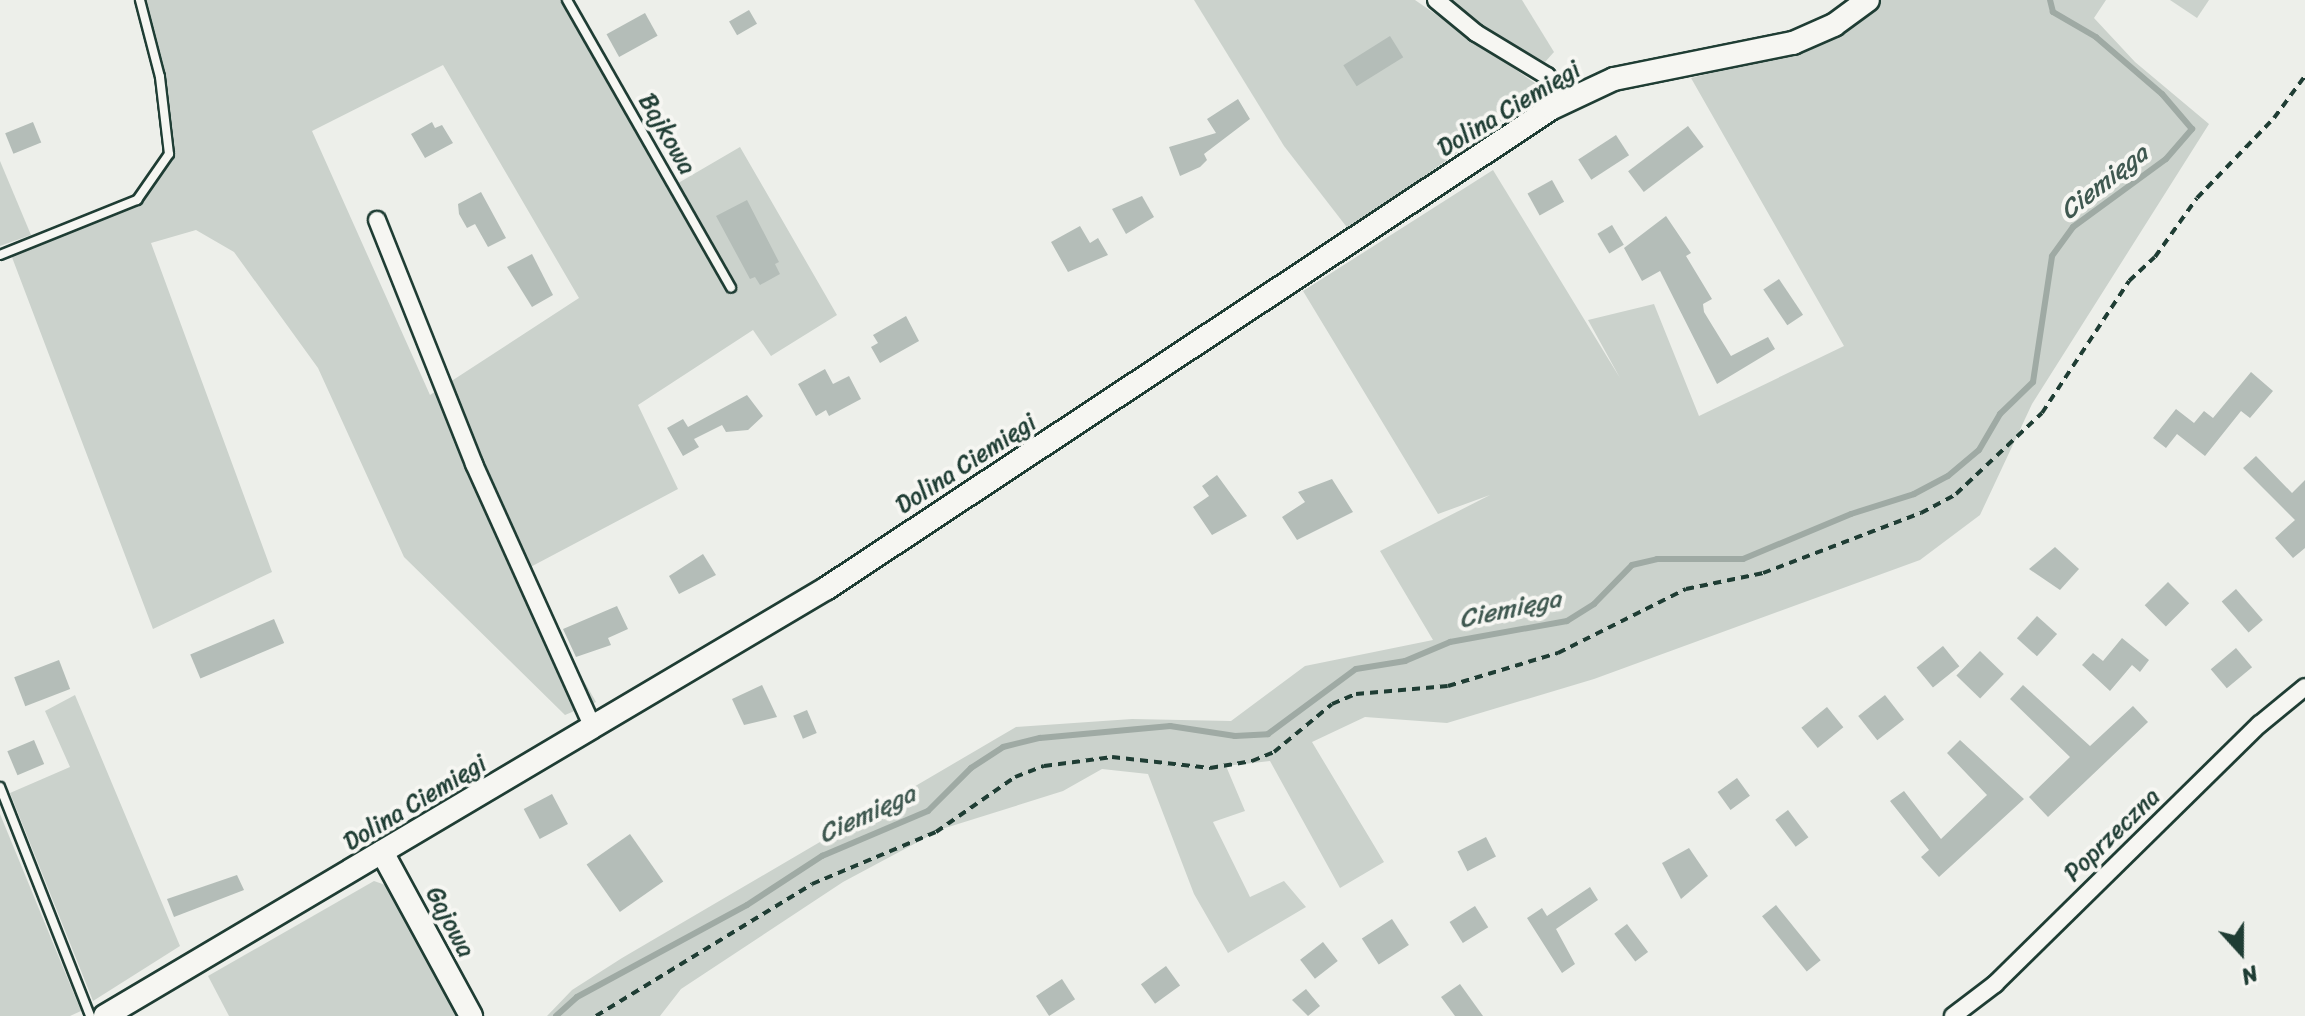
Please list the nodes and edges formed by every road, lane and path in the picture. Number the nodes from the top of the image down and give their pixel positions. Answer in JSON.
{"nodes":[{"id":1,"x":140,"y":0,"type":"edge"},
{"id":2,"x":567,"y":0,"type":"edge"},
{"id":3,"x":1436,"y":0,"type":"edge"},
{"id":4,"x":1868,"y":0,"type":"edge"},
{"id":5,"x":2305,"y":76,"type":"edge"},
{"id":6,"x":1565,"y":100,"type":"junction"},
{"id":7,"x":377,"y":220,"type":"dead end"},
{"id":8,"x":0,"y":255,"type":"edge"},
{"id":9,"x":731,"y":288,"type":"dead end"},
{"id":10,"x":2305,"y":687,"type":"edge"},
{"id":11,"x":593,"y":728,"type":"junction"},
{"id":12,"x":0,"y":787,"type":"edge"},
{"id":13,"x":382,"y":852,"type":"junction"},
{"id":14,"x":90,"y":1016,"type":"edge"},
{"id":15,"x":105,"y":1016,"type":"edge"},
{"id":16,"x":471,"y":1016,"type":"edge"},
{"id":17,"x":596,"y":1016,"type":"edge"},
{"id":18,"x":1953,"y":1016,"type":"edge"}],
"edges":[{"from":1,"to":8,"type":"lane"},
{"from":2,"to":9,"type":"lane","name":"Bajkowa"},
{"from":3,"to":6,"type":"street"},
{"from":4,"to":6,"type":"street","name":"Dolina Ciemięgi"},
{"from":5,"to":17,"type":"path"},
{"from":6,"to":11,"type":"street","name":"Dolina Ciemięgi"},
{"from":7,"to":11,"type":"street"},
{"from":10,"to":18,"type":"street","name":"Poprzeczna"},
{"from":11,"to":13,"type":"street","name":"Dolina Ciemięgi"},
{"from":12,"to":14,"type":"lane"},
{"from":13,"to":15,"type":"street","name":"Dolina Ciemięgi"},
{"from":13,"to":16,"type":"street","name":"Gajowa"}]}
